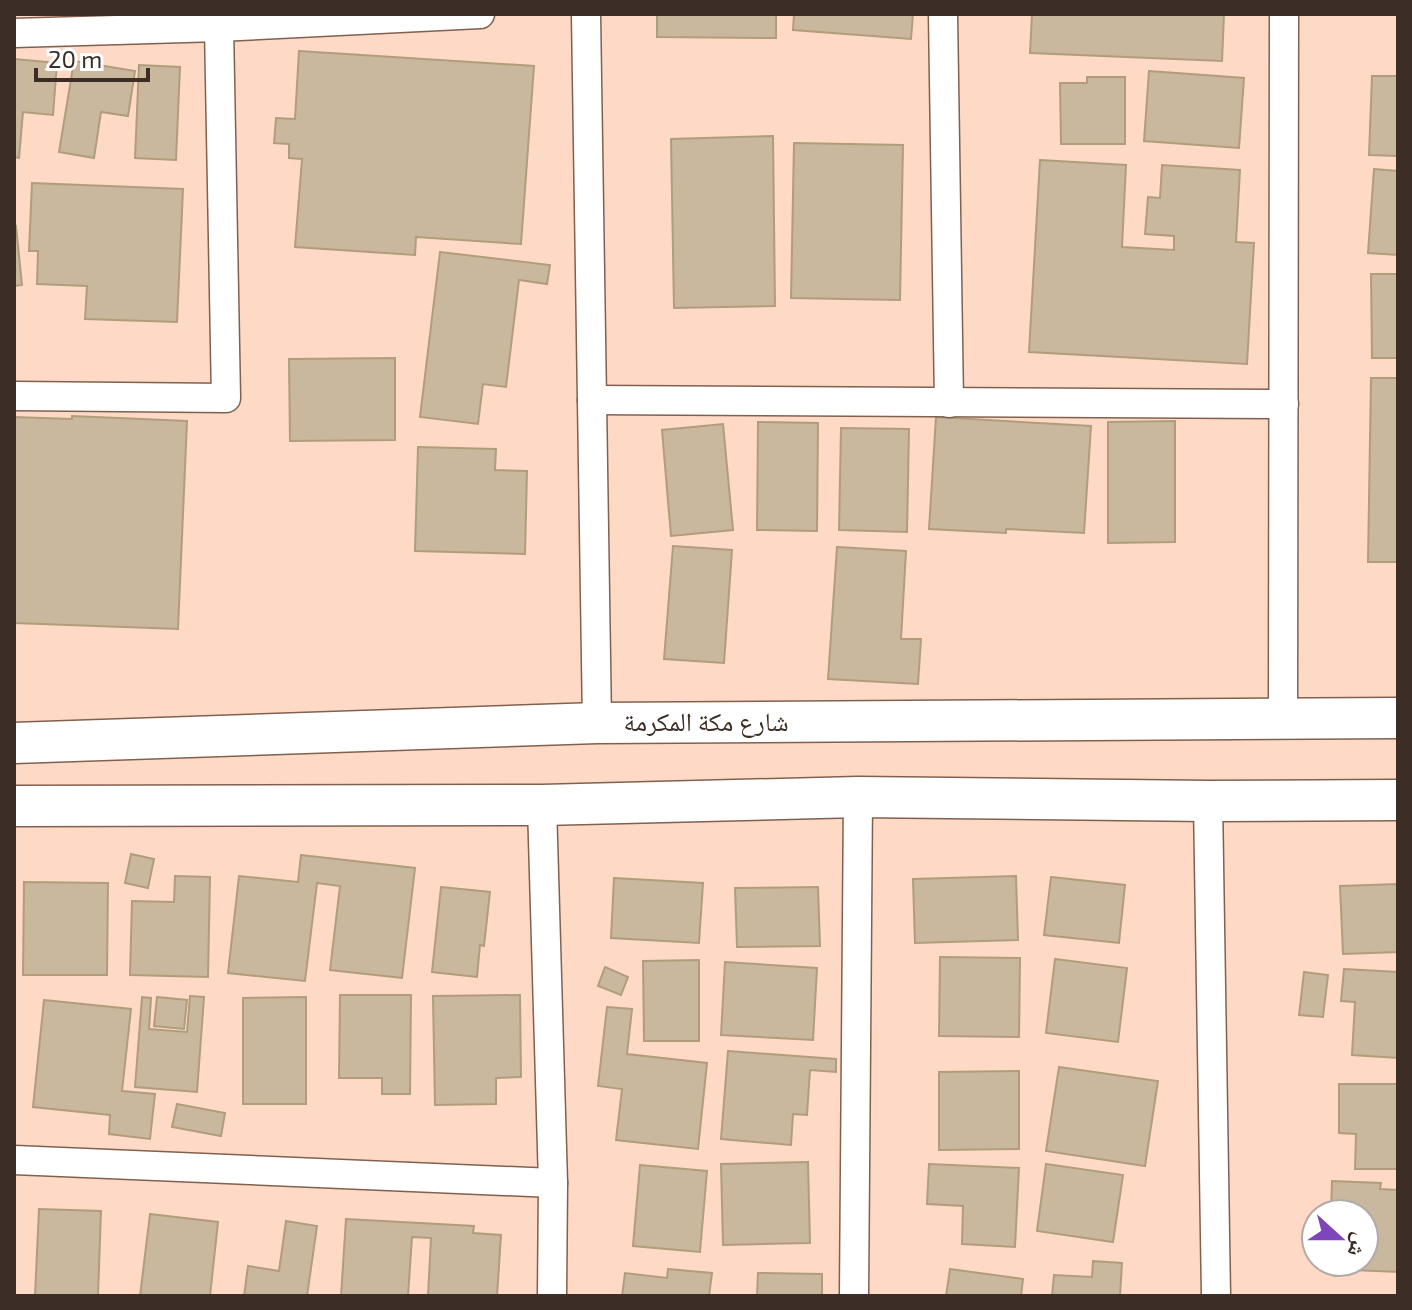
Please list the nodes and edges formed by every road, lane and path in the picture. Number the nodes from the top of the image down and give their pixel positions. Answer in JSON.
{"nodes":[{"id":1,"x":480,"y":14,"type":"edge"},
{"id":2,"x":586,"y":14,"type":"edge"},
{"id":3,"x":943,"y":14,"type":"edge"},
{"id":4,"x":1284,"y":14,"type":"edge"},
{"id":5,"x":219,"y":27,"type":"junction"},
{"id":6,"x":14,"y":33,"type":"edge"},
{"id":7,"x":14,"y":396,"type":"edge"},
{"id":8,"x":592,"y":400,"type":"junction"},
{"id":9,"x":949,"y":403,"type":"junction"},
{"id":10,"x":1284,"y":404,"type":"junction"},
{"id":11,"x":1283,"y":718,"type":"junction"},
{"id":12,"x":1398,"y":718,"type":"edge"},
{"id":13,"x":597,"y":723,"type":"junction"},
{"id":14,"x":14,"y":743,"type":"edge"},
{"id":15,"x":858,"y":797,"type":"junction"},
{"id":16,"x":1398,"y":800,"type":"edge"},
{"id":17,"x":1208,"y":801,"type":"junction"},
{"id":18,"x":542,"y":805,"type":"junction"},
{"id":19,"x":14,"y":806,"type":"edge"},
{"id":20,"x":14,"y":1160,"type":"edge"},
{"id":21,"x":553,"y":1183,"type":"junction"},
{"id":22,"x":552,"y":1296,"type":"edge"},
{"id":23,"x":854,"y":1296,"type":"edge"},
{"id":24,"x":1216,"y":1296,"type":"edge"}],
"edges":[{"from":1,"to":5,"type":"street"},
{"from":2,"to":8,"type":"street"},
{"from":3,"to":9,"type":"street"},
{"from":4,"to":10,"type":"street"},
{"from":5,"to":6,"type":"street"},
{"from":5,"to":7,"type":"street"},
{"from":8,"to":9,"type":"street"},
{"from":8,"to":13,"type":"street"},
{"from":9,"to":10,"type":"street"},
{"from":10,"to":11,"type":"street"},
{"from":11,"to":12,"type":"main road","name":"شارع مكة المكرمة"},
{"from":11,"to":13,"type":"main road","name":"شارع مكة المكرمة"},
{"from":13,"to":14,"type":"main road","name":"شارع مكة المكرمة"},
{"from":15,"to":17,"type":"main road"},
{"from":15,"to":18,"type":"main road"},
{"from":15,"to":23,"type":"street"},
{"from":16,"to":17,"type":"main road"},
{"from":17,"to":24,"type":"street"},
{"from":18,"to":19,"type":"main road"},
{"from":18,"to":21,"type":"street"},
{"from":20,"to":21,"type":"street"},
{"from":21,"to":22,"type":"street"}]}
